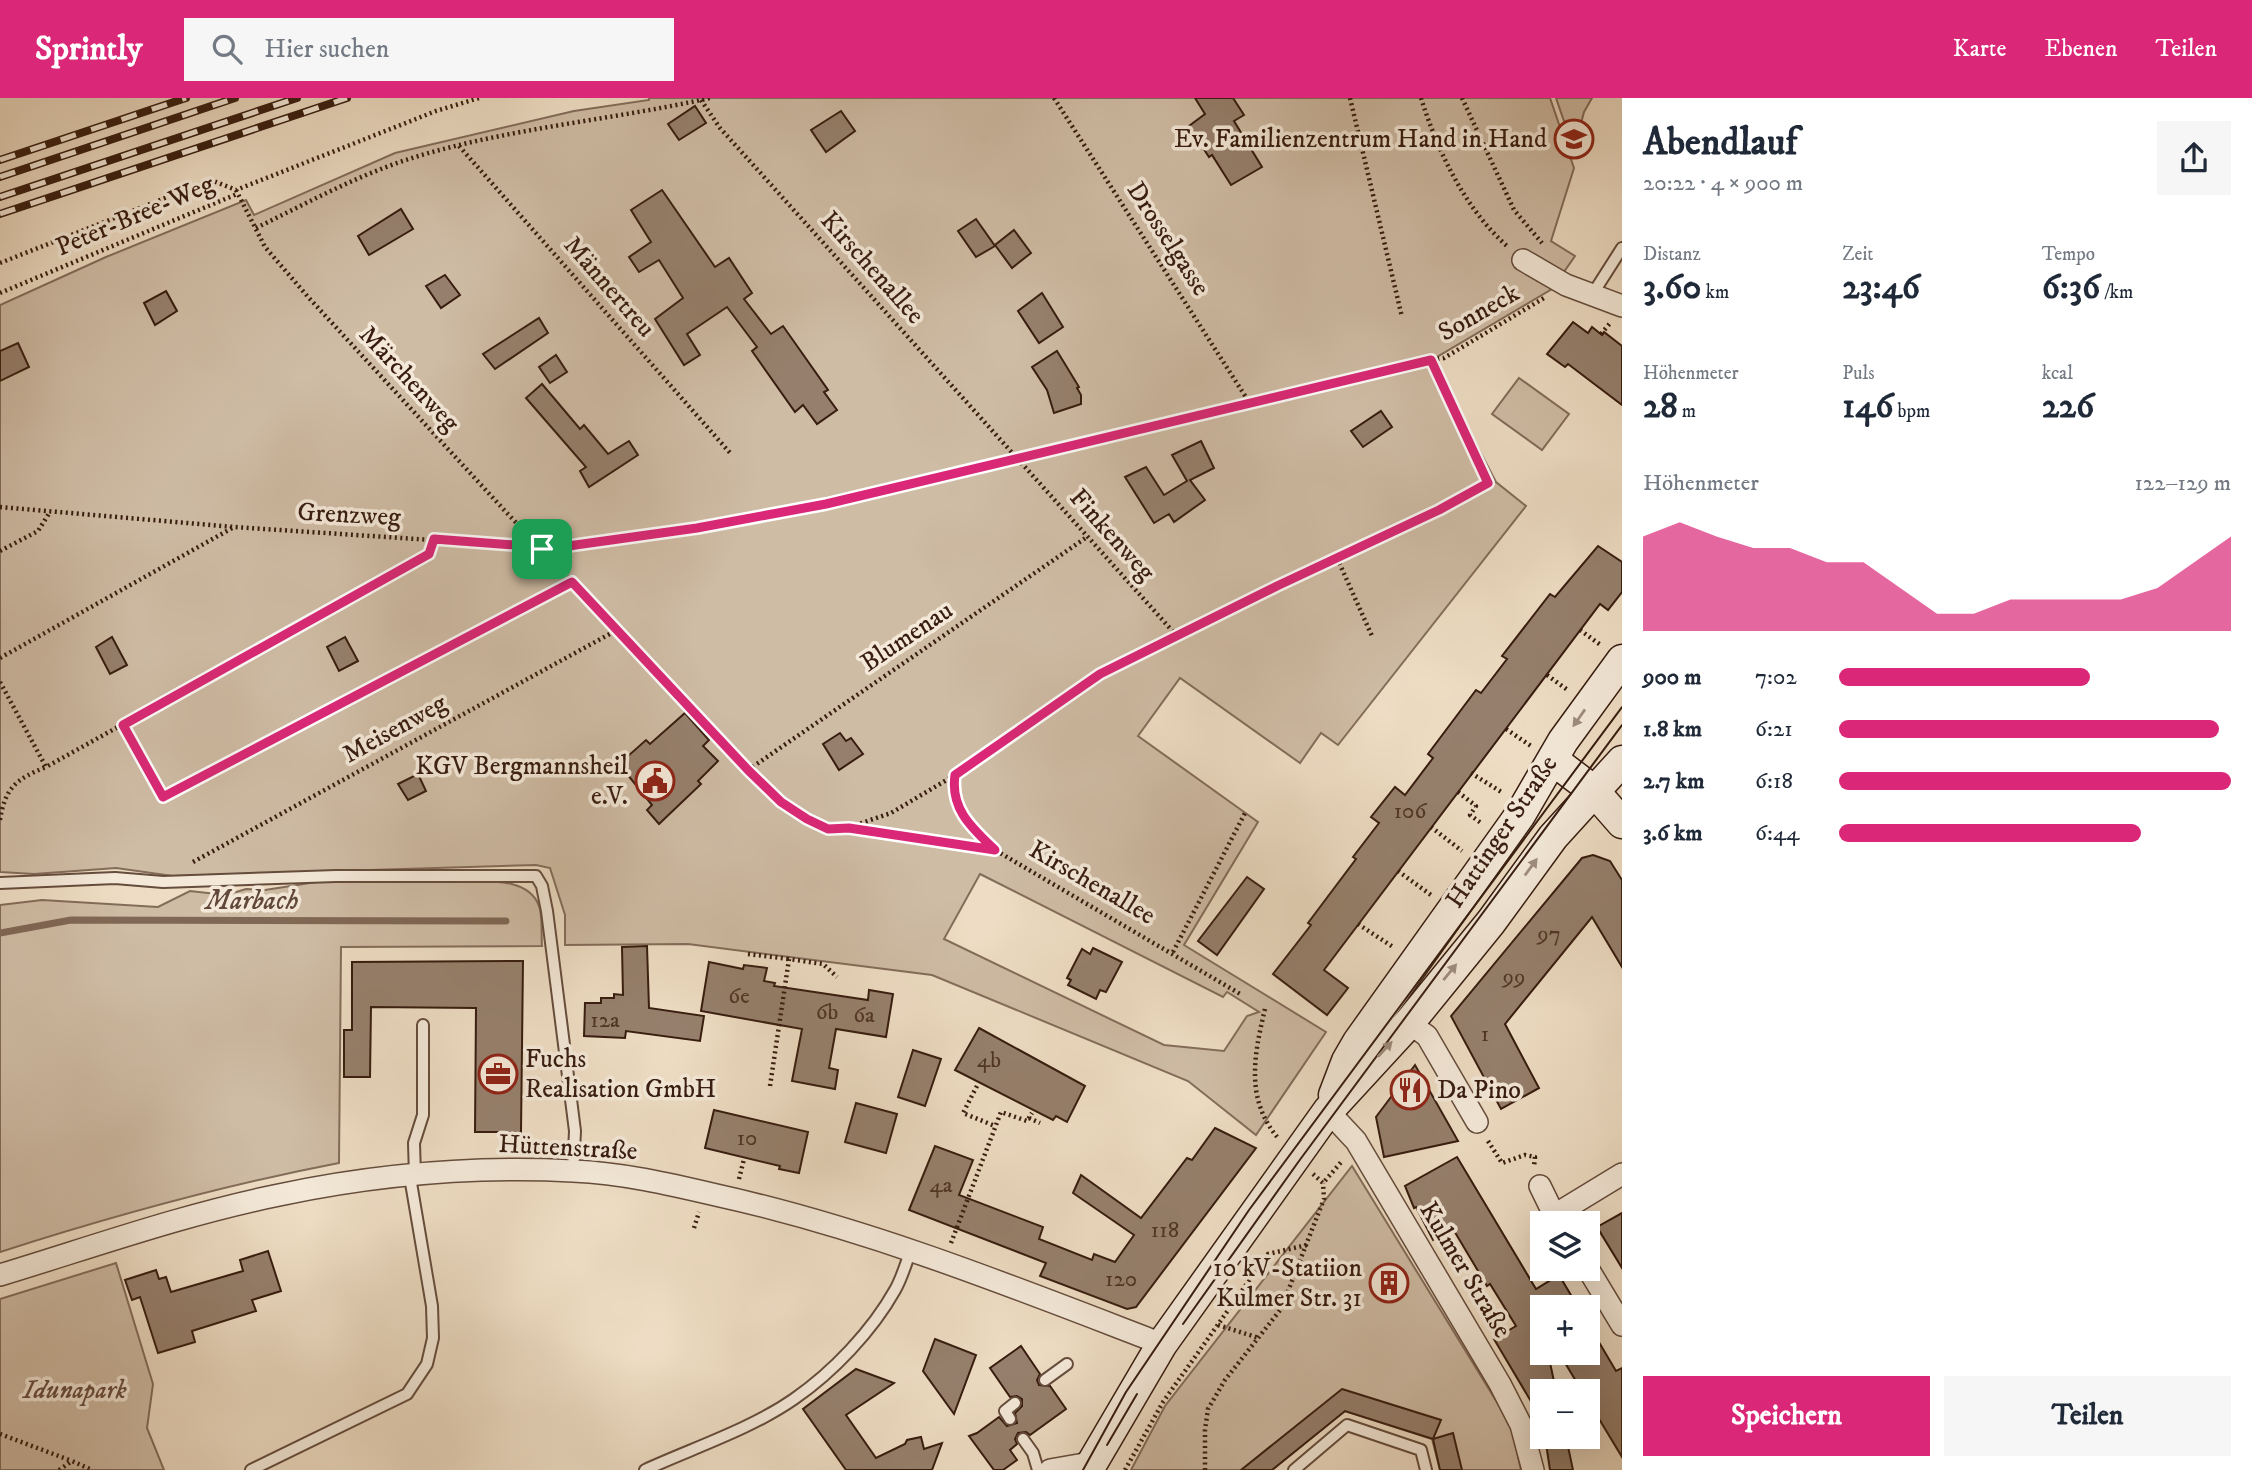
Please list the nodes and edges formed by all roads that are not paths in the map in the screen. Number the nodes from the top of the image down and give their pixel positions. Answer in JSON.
{"nodes":[{"id":1,"x":1622,"y":248,"type":"edge"},
{"id":2,"x":1523,"y":260,"type":"road end"},
{"id":3,"x":1592,"y":295,"type":"junction"},
{"id":4,"x":1622,"y":306,"type":"edge"},
{"id":5,"x":1611,"y":652,"type":"edge"},
{"id":6,"x":1552,"y":760,"type":"junction"},
{"id":7,"x":1622,"y":761,"type":"edge"},
{"id":8,"x":1594,"y":791,"type":"junction"},
{"id":9,"x":1622,"y":823,"type":"edge"},
{"id":10,"x":0,"y":883,"type":"edge"},
{"id":11,"x":1384,"y":1005,"type":"junction"},
{"id":12,"x":1409,"y":1023,"type":"junction"},
{"id":13,"x":423,"y":1026,"type":"dead end"},
{"id":14,"x":1328,"y":1111,"type":"junction"},
{"id":15,"x":1477,"y":1122,"type":"road end"},
{"id":16,"x":573,"y":1171,"type":"junction"},
{"id":17,"x":1622,"y":1174,"type":"edge"},
{"id":18,"x":413,"y":1176,"type":"junction"},
{"id":19,"x":1540,"y":1186,"type":"dead end"},
{"id":20,"x":1551,"y":1211,"type":"edge"},
{"id":21,"x":1568,"y":1211,"type":"edge"},
{"id":22,"x":911,"y":1250,"type":"junction"},
{"id":23,"x":0,"y":1275,"type":"edge"},
{"id":24,"x":1595,"y":1281,"type":"edge"},
{"id":25,"x":1622,"y":1325,"type":"edge"},
{"id":26,"x":1163,"y":1344,"type":"junction"},
{"id":27,"x":1067,"y":1364,"type":"dead end"},
{"id":28,"x":1045,"y":1380,"type":"dead end"},
{"id":29,"x":1015,"y":1403,"type":"dead end"},
{"id":30,"x":1010,"y":1419,"type":"dead end"},
{"id":31,"x":1023,"y":1439,"type":"dead end"},
{"id":32,"x":1089,"y":1467,"type":"edge"},
{"id":33,"x":251,"y":1470,"type":"edge"},
{"id":34,"x":645,"y":1470,"type":"edge"},
{"id":35,"x":1038,"y":1470,"type":"edge"},
{"id":36,"x":1050,"y":1470,"type":"edge"},
{"id":37,"x":1294,"y":1470,"type":"edge"},
{"id":38,"x":1426,"y":1470,"type":"edge"},
{"id":39,"x":1533,"y":1470,"type":"edge"}],
"edges":[{"from":1,"to":3,"type":"lane"},
{"from":2,"to":3,"type":"street"},
{"from":3,"to":4,"type":"street"},
{"from":5,"to":6,"type":"main road","name":"Hattinger Straße","one_way":true},
{"from":6,"to":8,"type":"main road"},
{"from":6,"to":11,"type":"main road","name":"Hattinger Straße"},
{"from":7,"to":8,"type":"main road","name":"Hattinger Straße"},
{"from":8,"to":9,"type":"main road"},
{"from":12,"to":8,"type":"main road","name":"Hattinger Straße","one_way":true},
{"from":10,"to":16,"type":"lane"},
{"from":11,"to":12,"type":"main road"},
{"from":11,"to":14,"type":"main road","name":"Hattinger Straße"},
{"from":14,"to":12,"type":"main road","name":"Hattinger Straße","one_way":true},
{"from":12,"to":15,"type":"street"},
{"from":13,"to":18,"type":"lane"},
{"from":14,"to":26,"type":"main road","name":"Hattinger Straße"},
{"from":14,"to":39,"type":"street","name":"Kulmer Straße"},
{"from":16,"to":18,"type":"street","name":"Hüttenstraße"},
{"from":16,"to":22,"type":"street","name":"Hüttenstraße"},
{"from":17,"to":21,"type":"street"},
{"from":18,"to":23,"type":"street","name":"Hüttenstraße"},
{"from":18,"to":33,"type":"lane"},
{"from":19,"to":20,"type":"street"},
{"from":22,"to":26,"type":"street","name":"Hüttenstraße"},
{"from":22,"to":34,"type":"lane"},
{"from":24,"to":25,"type":"street"},
{"from":26,"to":32,"type":"main road","name":"Hattinger Straße"},
{"from":27,"to":28,"type":"lane"},
{"from":29,"to":30,"type":"lane"},
{"from":31,"to":35,"type":"lane"},
{"from":32,"to":36,"type":"street"},
{"from":37,"to":38,"type":"lane"}]}
